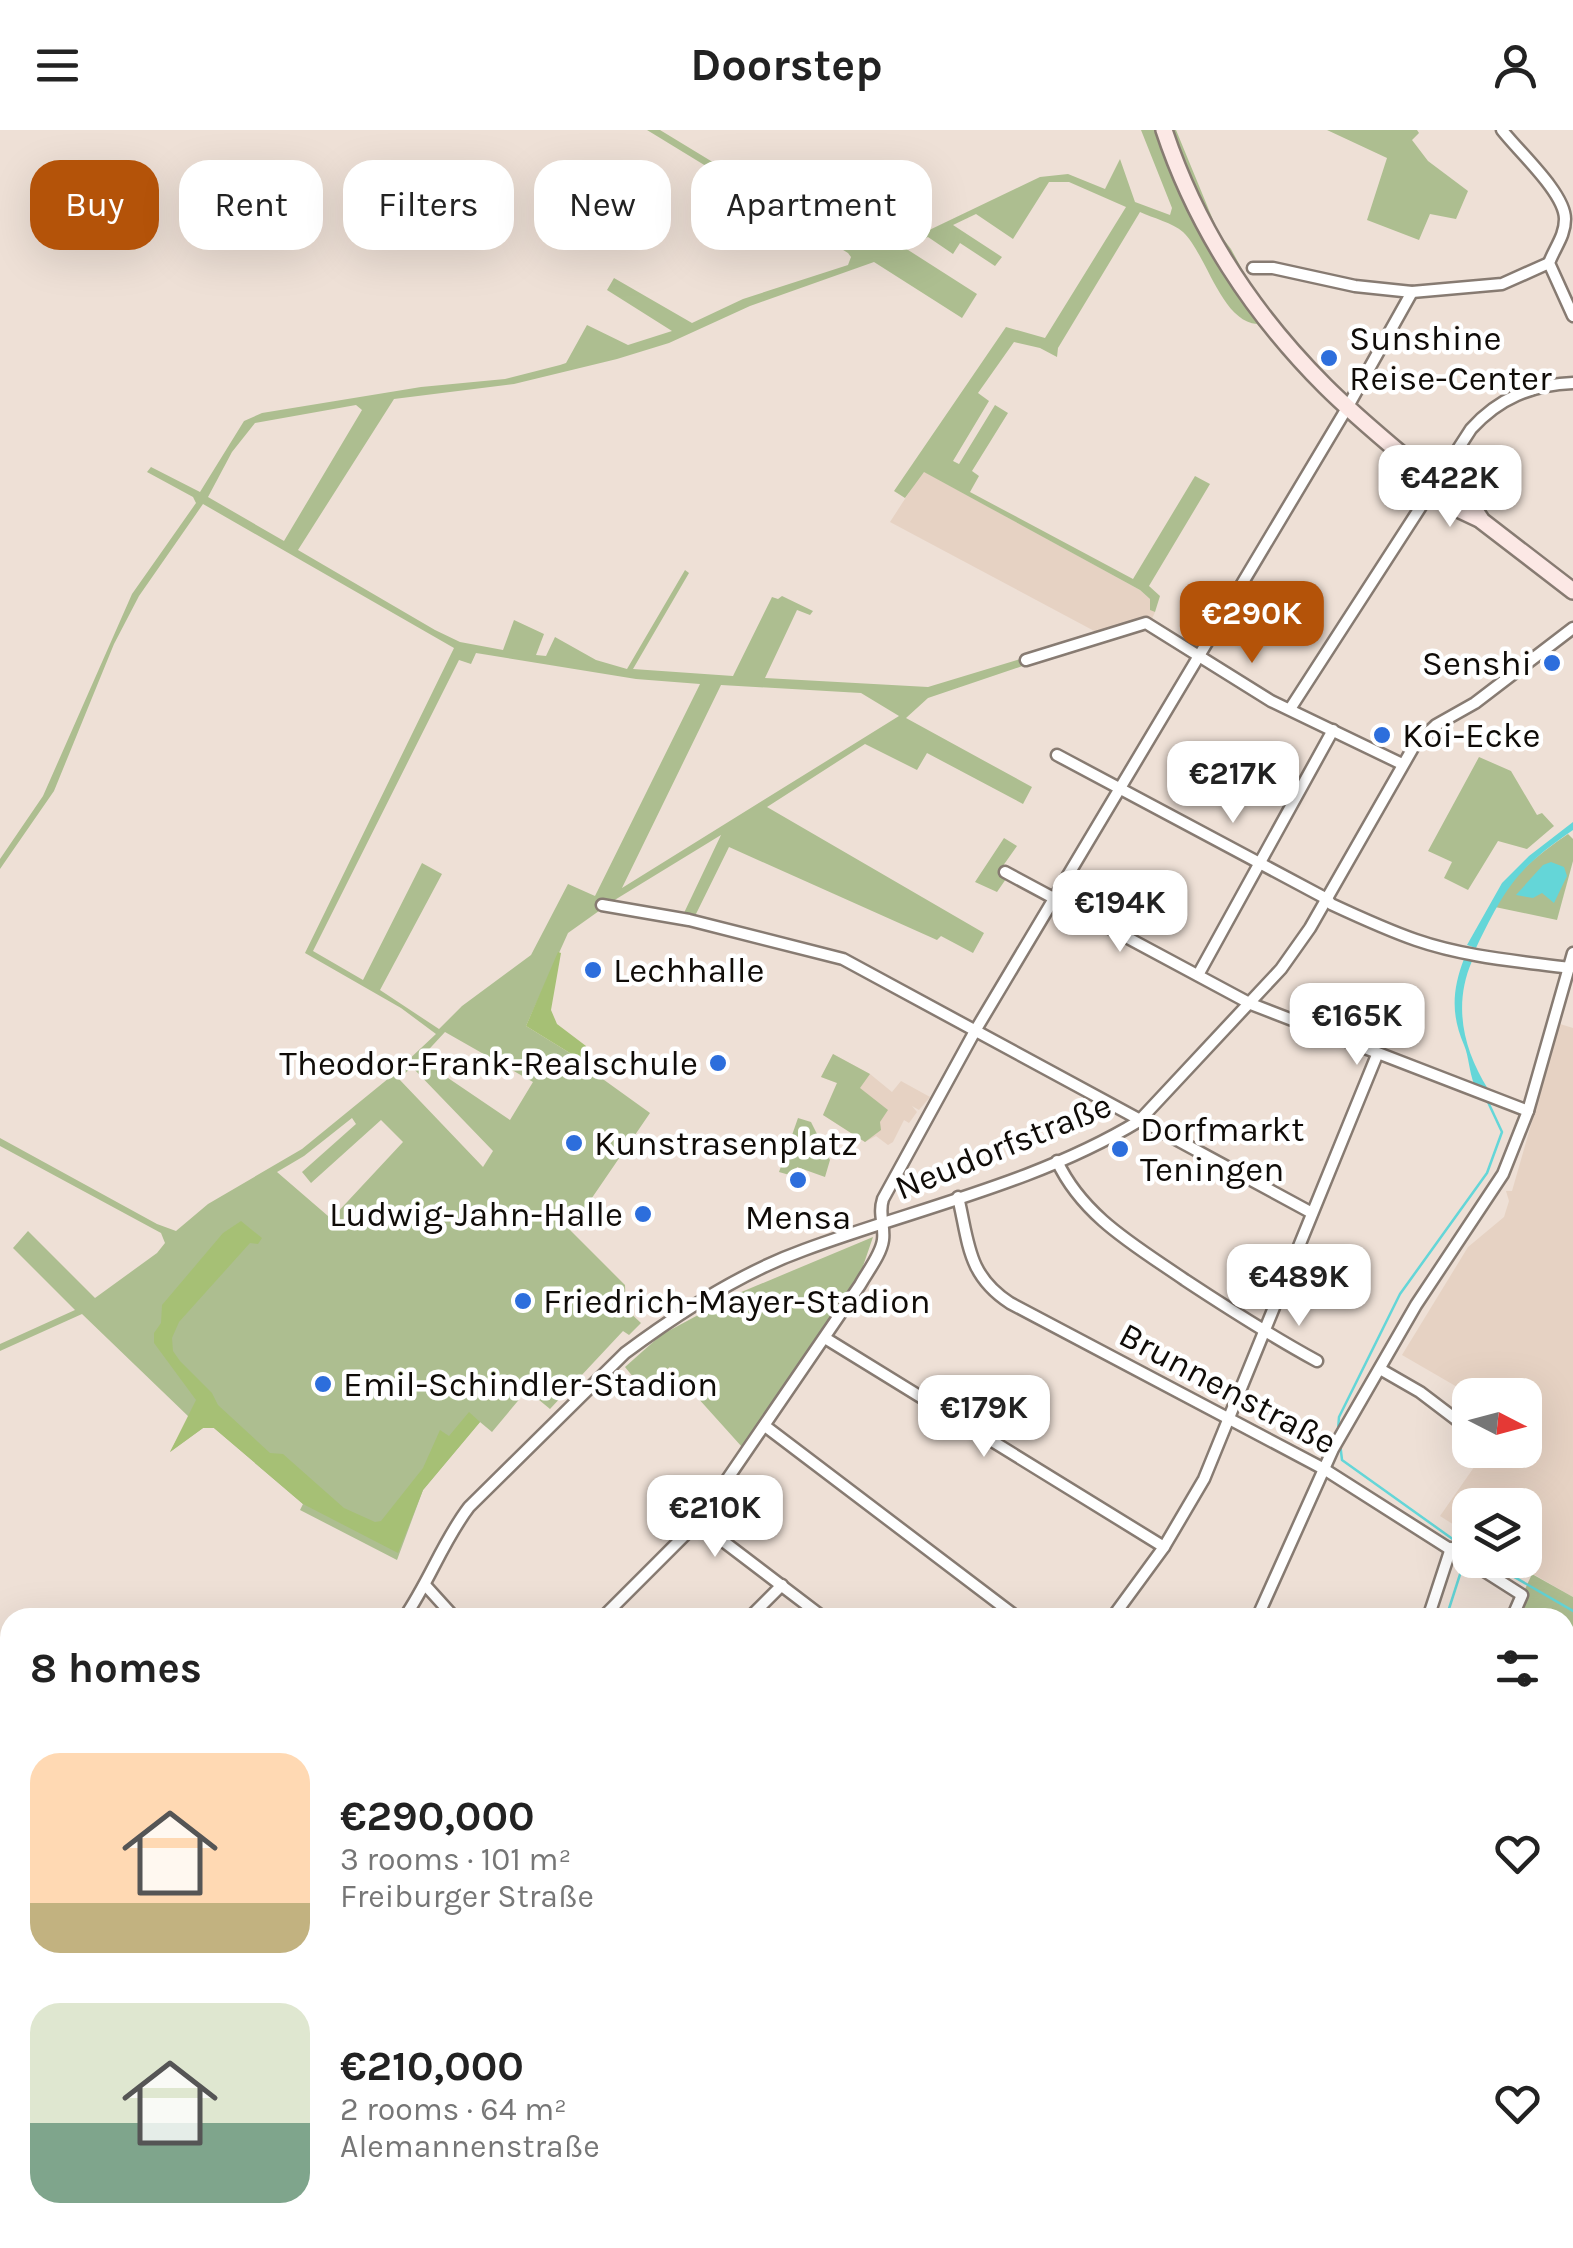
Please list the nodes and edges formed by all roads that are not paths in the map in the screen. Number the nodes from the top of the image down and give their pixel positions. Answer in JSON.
{"nodes":[{"id":1,"x":1502,"y":130,"type":"edge"},
{"id":2,"x":1166,"y":138,"type":"edge"},
{"id":3,"x":1559,"y":197,"type":"junction"},
{"id":4,"x":1573,"y":206,"type":"edge"},
{"id":5,"x":1573,"y":240,"type":"edge"},
{"id":6,"x":1559,"y":246,"type":"junction"},
{"id":7,"x":1550,"y":263,"type":"junction"},
{"id":8,"x":1253,"y":268,"type":"dead end"},
{"id":9,"x":1412,"y":292,"type":"junction"},
{"id":10,"x":1573,"y":316,"type":"edge"},
{"id":11,"x":1573,"y":383,"type":"edge"},
{"id":12,"x":1348,"y":408,"type":"junction"},
{"id":13,"x":1437,"y":484,"type":"junction"},
{"id":14,"x":1573,"y":592,"type":"edge"},
{"id":15,"x":1573,"y":628,"type":"edge"},
{"id":16,"x":1561,"y":637,"type":"junction"},
{"id":17,"x":1573,"y":642,"type":"edge"},
{"id":18,"x":1198,"y":656,"type":"junction"},
{"id":19,"x":1026,"y":660,"type":"dead end"},
{"id":20,"x":1290,"y":709,"type":"junction"},
{"id":21,"x":1333,"y":730,"type":"junction"},
{"id":22,"x":1057,"y":756,"type":"dead end"},
{"id":23,"x":1402,"y":764,"type":"junction"},
{"id":24,"x":1120,"y":788,"type":"junction"},
{"id":25,"x":1261,"y":864,"type":"junction"},
{"id":26,"x":1005,"y":872,"type":"dead end"},
{"id":27,"x":1056,"y":897,"type":"junction"},
{"id":28,"x":1327,"y":899,"type":"junction"},
{"id":29,"x":602,"y":904,"type":"dead end"},
{"id":30,"x":1573,"y":953,"type":"edge"},
{"id":31,"x":1198,"y":974,"type":"junction"},
{"id":32,"x":1569,"y":974,"type":"edge"},
{"id":33,"x":1252,"y":1004,"type":"junction"},
{"id":34,"x":975,"y":1031,"type":"junction"},
{"id":35,"x":1377,"y":1054,"type":"junction"},
{"id":36,"x":1528,"y":1112,"type":"junction"},
{"id":37,"x":1139,"y":1120,"type":"junction"},
{"id":38,"x":1057,"y":1161,"type":"junction"},
{"id":39,"x":958,"y":1197,"type":"junction"},
{"id":40,"x":1312,"y":1213,"type":"junction"},
{"id":41,"x":882,"y":1223,"type":"junction"},
{"id":42,"x":1262,"y":1331,"type":"junction"},
{"id":43,"x":824,"y":1338,"type":"junction"},
{"id":44,"x":1317,"y":1361,"type":"dead end"},
{"id":45,"x":1380,"y":1369,"type":"junction"},
{"id":46,"x":1452,"y":1416,"type":"edge"},
{"id":47,"x":1228,"y":1420,"type":"junction"},
{"id":48,"x":764,"y":1426,"type":"junction"},
{"id":49,"x":1324,"y":1470,"type":"junction"},
{"id":50,"x":698,"y":1522,"type":"junction"},
{"id":51,"x":1164,"y":1547,"type":"junction"},
{"id":52,"x":1452,"y":1549,"type":"edge"},
{"id":53,"x":1452,"y":1561,"type":"edge"},
{"id":54,"x":1497,"y":1578,"type":"edge"},
{"id":55,"x":426,"y":1586,"type":"junction"},
{"id":56,"x":782,"y":1586,"type":"junction"},
{"id":57,"x":411,"y":1608,"type":"edge"},
{"id":58,"x":446,"y":1608,"type":"edge"},
{"id":59,"x":612,"y":1608,"type":"edge"},
{"id":60,"x":759,"y":1608,"type":"edge"},
{"id":61,"x":811,"y":1608,"type":"edge"},
{"id":62,"x":1005,"y":1608,"type":"edge"},
{"id":63,"x":1119,"y":1608,"type":"edge"},
{"id":64,"x":1261,"y":1608,"type":"edge"},
{"id":65,"x":1432,"y":1608,"type":"edge"},
{"id":66,"x":1516,"y":1608,"type":"edge"}],
"edges":[{"from":1,"to":3,"type":"street"},
{"from":2,"to":12,"type":"main road"},
{"from":3,"to":4,"type":"street"},
{"from":3,"to":6,"type":"street"},
{"from":5,"to":6,"type":"street"},
{"from":6,"to":7,"type":"street"},
{"from":7,"to":9,"type":"street"},
{"from":7,"to":10,"type":"street"},
{"from":8,"to":9,"type":"street"},
{"from":9,"to":12,"type":"street"},
{"from":11,"to":13,"type":"street"},
{"from":12,"to":13,"type":"main road"},
{"from":12,"to":18,"type":"street"},
{"from":13,"to":14,"type":"main road"},
{"from":13,"to":20,"type":"street"},
{"from":15,"to":16,"type":"street","name":"Neudorfstraße"},
{"from":16,"to":17,"type":"street"},
{"from":16,"to":23,"type":"street","name":"Neudorfstraße"},
{"from":18,"to":19,"type":"street"},
{"from":18,"to":20,"type":"street"},
{"from":18,"to":24,"type":"street"},
{"from":20,"to":21,"type":"street"},
{"from":21,"to":23,"type":"street"},
{"from":21,"to":25,"type":"street"},
{"from":22,"to":24,"type":"street"},
{"from":23,"to":28,"type":"street","name":"Neudorfstraße"},
{"from":24,"to":25,"type":"street"},
{"from":24,"to":27,"type":"street"},
{"from":25,"to":28,"type":"street"},
{"from":25,"to":31,"type":"street"},
{"from":26,"to":27,"type":"street"},
{"from":27,"to":31,"type":"street"},
{"from":27,"to":34,"type":"street"},
{"from":28,"to":32,"type":"street"},
{"from":28,"to":33,"type":"street","name":"Neudorfstraße"},
{"from":29,"to":34,"type":"street"},
{"from":30,"to":32,"type":"street"},
{"from":31,"to":33,"type":"street"},
{"from":32,"to":36,"type":"street"},
{"from":33,"to":35,"type":"street"},
{"from":33,"to":37,"type":"street","name":"Neudorfstraße"},
{"from":34,"to":37,"type":"street"},
{"from":34,"to":41,"type":"street"},
{"from":35,"to":36,"type":"street"},
{"from":35,"to":40,"type":"street"},
{"from":36,"to":45,"type":"street"},
{"from":37,"to":38,"type":"street","name":"Neudorfstraße"},
{"from":37,"to":40,"type":"street"},
{"from":38,"to":39,"type":"street","name":"Neudorfstraße"},
{"from":38,"to":42,"type":"street"},
{"from":39,"to":41,"type":"street","name":"Neudorfstraße"},
{"from":39,"to":47,"type":"street","name":"Brunnenstraße"},
{"from":40,"to":42,"type":"street"},
{"from":41,"to":43,"type":"street"},
{"from":41,"to":55,"type":"street","name":"Neudorfstraße"},
{"from":42,"to":44,"type":"street"},
{"from":42,"to":47,"type":"street"},
{"from":43,"to":48,"type":"street"},
{"from":43,"to":51,"type":"street"},
{"from":45,"to":46,"type":"street"},
{"from":45,"to":49,"type":"street"},
{"from":47,"to":49,"type":"street","name":"Brunnenstraße"},
{"from":47,"to":51,"type":"street"},
{"from":48,"to":50,"type":"street"},
{"from":48,"to":62,"type":"street"},
{"from":49,"to":52,"type":"street","name":"Brunnenstraße"},
{"from":49,"to":64,"type":"street"},
{"from":50,"to":56,"type":"street"},
{"from":50,"to":59,"type":"street"},
{"from":51,"to":63,"type":"street"},
{"from":53,"to":65,"type":"street"},
{"from":54,"to":66,"type":"street","name":"Brunnenstraße"},
{"from":55,"to":57,"type":"street","name":"Neudorfstraße"},
{"from":55,"to":58,"type":"street"},
{"from":56,"to":60,"type":"street"},
{"from":56,"to":61,"type":"street"}]}
